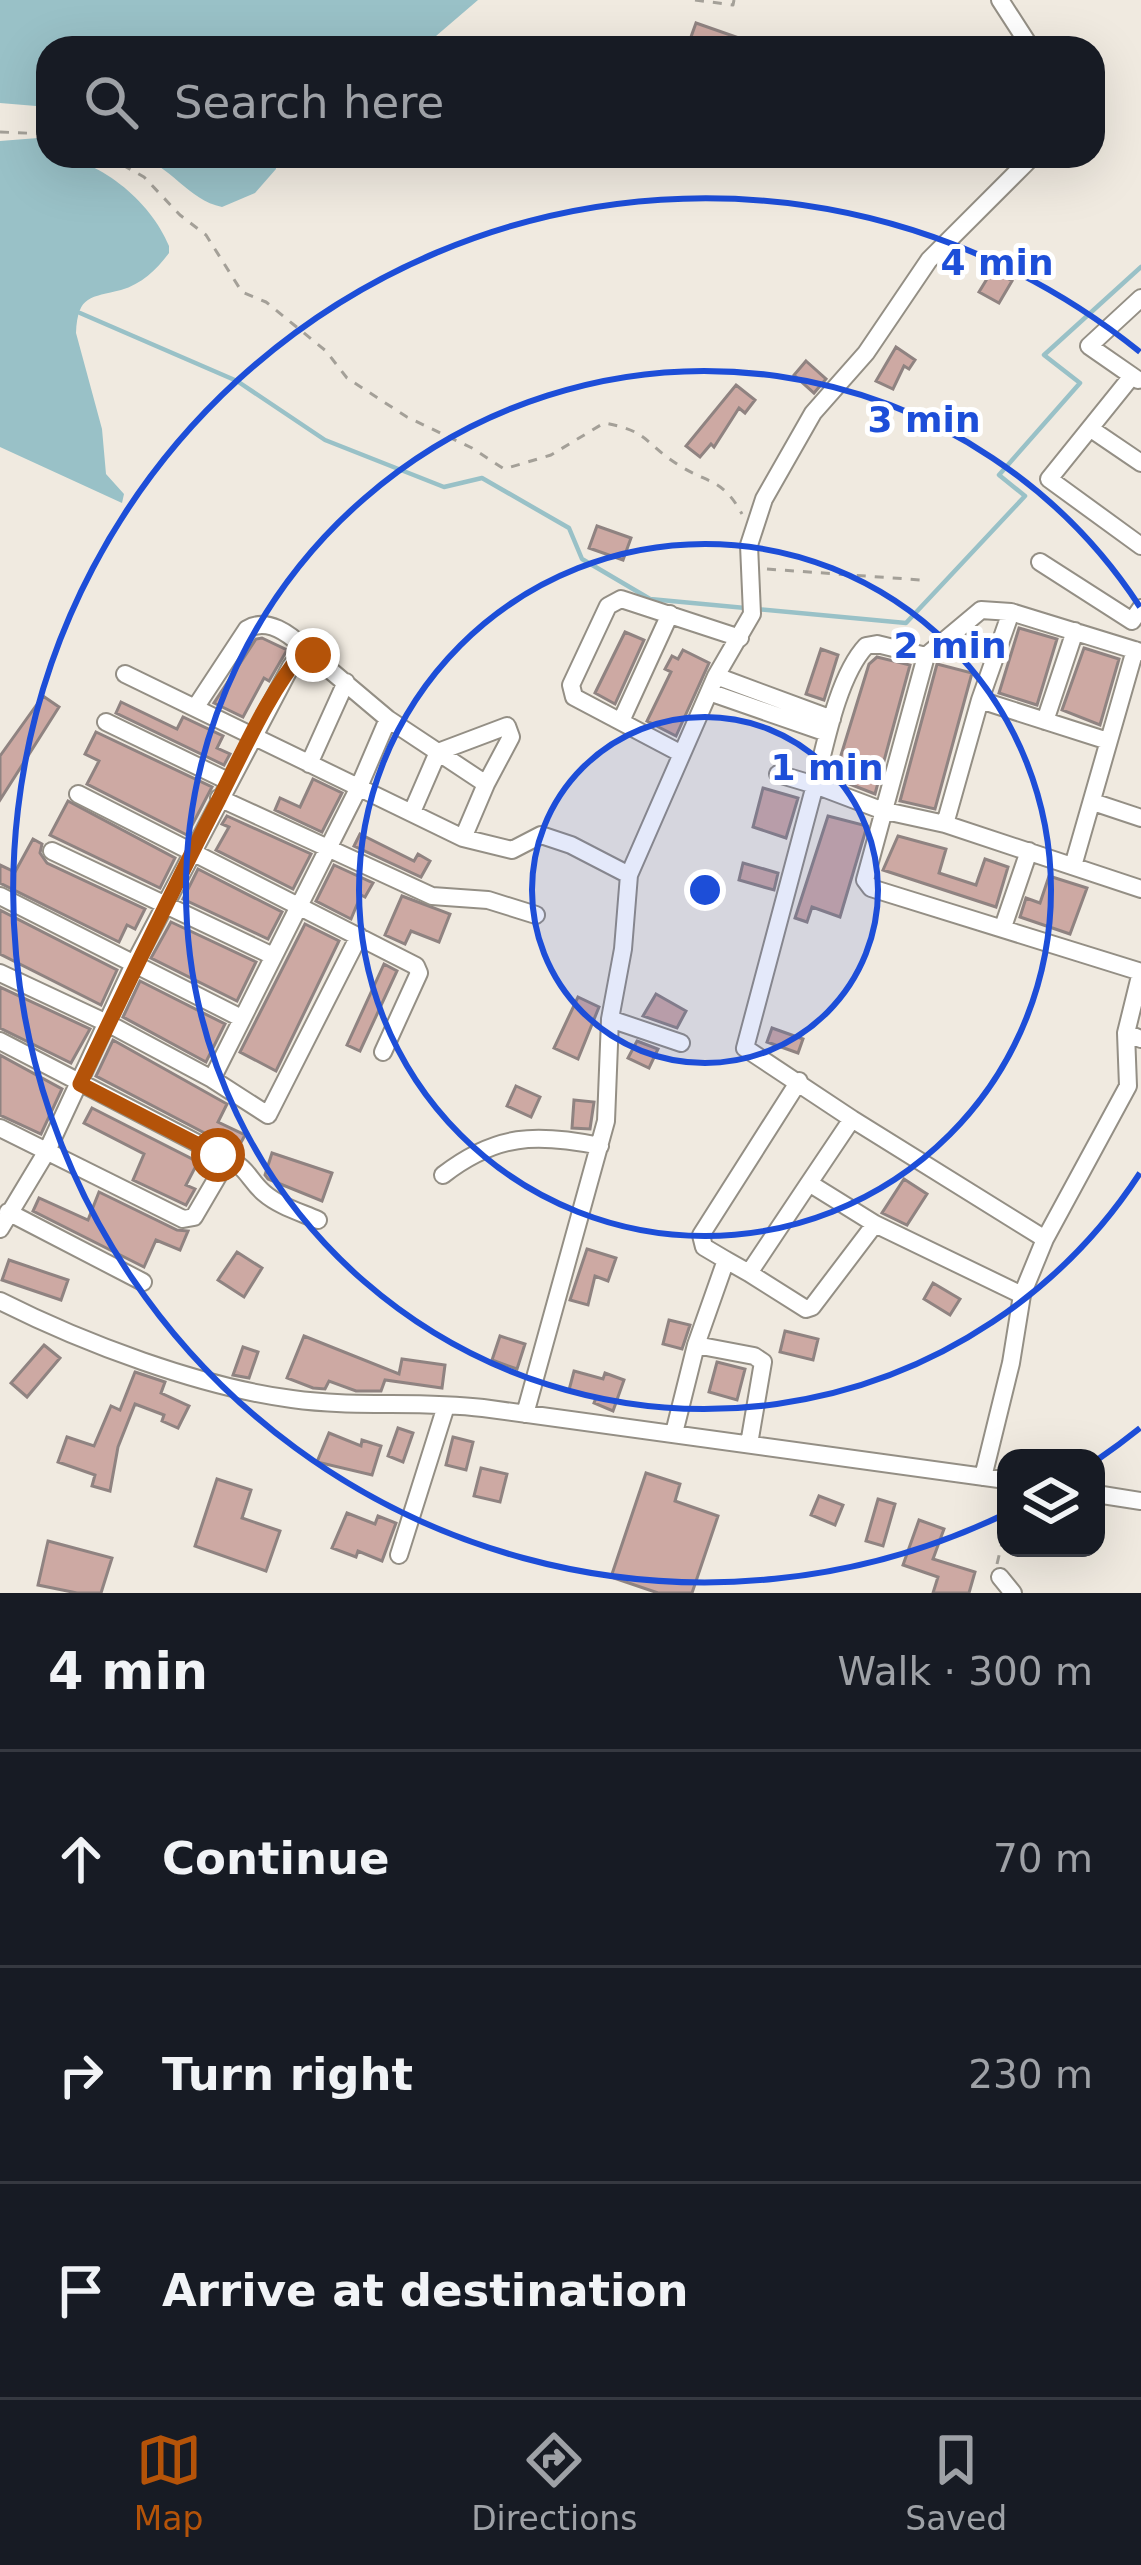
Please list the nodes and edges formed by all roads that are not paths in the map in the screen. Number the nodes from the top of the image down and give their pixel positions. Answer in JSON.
{"nodes":[{"id":1,"x":1000,"y":0,"type":"edge"},
{"id":2,"x":1023,"y":36,"type":"edge"},
{"id":3,"x":1021,"y":168,"type":"edge"},
{"id":4,"x":1140,"y":299,"type":"edge"},
{"id":5,"x":1136,"y":379,"type":"edge"},
{"id":6,"x":1090,"y":429,"type":"junction"},
{"id":7,"x":1141,"y":463,"type":"edge"},
{"id":8,"x":1141,"y":546,"type":"edge"},
{"id":9,"x":1040,"y":562,"type":"dead end"},
{"id":10,"x":1141,"y":608,"type":"edge"},
{"id":11,"x":1011,"y":612,"type":"junction"},
{"id":12,"x":670,"y":614,"type":"junction"},
{"id":13,"x":1075,"y":631,"type":"junction"},
{"id":14,"x":740,"y":638,"type":"junction"},
{"id":15,"x":305,"y":649,"type":"junction"},
{"id":16,"x":1138,"y":651,"type":"edge"},
{"id":17,"x":926,"y":656,"type":"junction"},
{"id":18,"x":124,"y":674,"type":"dead end"},
{"id":19,"x":346,"y":682,"type":"junction"},
{"id":20,"x":712,"y":684,"type":"junction"},
{"id":21,"x":980,"y":700,"type":"junction"},
{"id":22,"x":195,"y":708,"type":"junction"},
{"id":23,"x":388,"y":719,"type":"junction"},
{"id":24,"x":621,"y":721,"type":"junction"},
{"id":25,"x":1045,"y":721,"type":"junction"},
{"id":26,"x":106,"y":722,"type":"dead end"},
{"id":27,"x":830,"y":726,"type":"junction"},
{"id":28,"x":251,"y":735,"type":"junction"},
{"id":29,"x":1108,"y":741,"type":"junction"},
{"id":30,"x":439,"y":752,"type":"junction"},
{"id":31,"x":680,"y":753,"type":"junction"},
{"id":32,"x":309,"y":764,"type":"junction"},
{"id":33,"x":778,"y":774,"type":"dead end"},
{"id":34,"x":228,"y":781,"type":"junction"},
{"id":35,"x":486,"y":784,"type":"junction"},
{"id":36,"x":815,"y":785,"type":"junction"},
{"id":37,"x":358,"y":789,"type":"junction"},
{"id":38,"x":78,"y":794,"type":"dead end"},
{"id":39,"x":219,"y":798,"type":"junction"},
{"id":40,"x":1094,"y":802,"type":"junction"},
{"id":41,"x":881,"y":810,"type":"junction"},
{"id":42,"x":412,"y":812,"type":"junction"},
{"id":43,"x":1141,"y":818,"type":"edge"},
{"id":44,"x":945,"y":824,"type":"junction"},
{"id":45,"x":463,"y":838,"type":"junction"},
{"id":46,"x":328,"y":847,"type":"junction"},
{"id":47,"x":52,"y":851,"type":"dead end"},
{"id":48,"x":1029,"y":851,"type":"junction"},
{"id":49,"x":192,"y":852,"type":"junction"},
{"id":50,"x":1073,"y":866,"type":"junction"},
{"id":51,"x":628,"y":874,"type":"junction"},
{"id":52,"x":1141,"y":889,"type":"edge"},
{"id":53,"x":0,"y":896,"type":"edge"},
{"id":54,"x":298,"y":905,"type":"junction"},
{"id":55,"x":165,"y":906,"type":"junction"},
{"id":56,"x":536,"y":915,"type":"dead end"},
{"id":57,"x":1003,"y":927,"type":"junction"},
{"id":58,"x":359,"y":936,"type":"junction"},
{"id":59,"x":273,"y":956,"type":"junction"},
{"id":60,"x":134,"y":964,"type":"junction"},
{"id":61,"x":1141,"y":972,"type":"edge"},
{"id":62,"x":0,"y":974,"type":"edge"},
{"id":63,"x":241,"y":1018,"type":"junction"},
{"id":64,"x":610,"y":1019,"type":"junction"},
{"id":65,"x":109,"y":1024,"type":"junction"},
{"id":66,"x":1134,"y":1036,"type":"edge"},
{"id":67,"x":0,"y":1041,"type":"edge"},
{"id":68,"x":682,"y":1043,"type":"dead end"},
{"id":69,"x":383,"y":1052,"type":"dead end"},
{"id":70,"x":212,"y":1079,"type":"junction"},
{"id":71,"x":799,"y":1081,"type":"junction"},
{"id":72,"x":80,"y":1084,"type":"junction"},
{"id":73,"x":1134,"y":1090,"type":"edge"},
{"id":74,"x":852,"y":1119,"type":"junction"},
{"id":75,"x":0,"y":1128,"type":"edge"},
{"id":76,"x":600,"y":1146,"type":"junction"},
{"id":77,"x":46,"y":1151,"type":"junction"},
{"id":78,"x":228,"y":1160,"type":"junction"},
{"id":79,"x":442,"y":1175,"type":"dead end"},
{"id":80,"x":809,"y":1183,"type":"junction"},
{"id":81,"x":318,"y":1220,"type":"dead end"},
{"id":82,"x":4,"y":1221,"type":"edge"},
{"id":83,"x":875,"y":1224,"type":"junction"},
{"id":84,"x":1046,"y":1240,"type":"junction"},
{"id":85,"x":726,"y":1260,"type":"junction"},
{"id":86,"x":749,"y":1273,"type":"junction"},
{"id":87,"x":143,"y":1282,"type":"dead end"},
{"id":88,"x":1022,"y":1295,"type":"junction"},
{"id":89,"x":0,"y":1301,"type":"edge"},
{"id":90,"x":696,"y":1345,"type":"junction"},
{"id":91,"x":446,"y":1406,"type":"junction"},
{"id":92,"x":525,"y":1414,"type":"junction"},
{"id":93,"x":674,"y":1433,"type":"junction"},
{"id":94,"x":749,"y":1444,"type":"junction"},
{"id":95,"x":983,"y":1477,"type":"junction"},
{"id":96,"x":997,"y":1479,"type":"edge"},
{"id":97,"x":1105,"y":1495,"type":"edge"},
{"id":98,"x":1141,"y":1501,"type":"edge"},
{"id":99,"x":399,"y":1555,"type":"dead end"},
{"id":100,"x":1000,"y":1577,"type":"road end"},
{"id":101,"x":1012,"y":1593,"type":"edge"}],
"edges":[{"from":1,"to":2,"type":"street"},
{"from":3,"to":14,"type":"street"},
{"from":4,"to":5,"type":"street"},
{"from":5,"to":6,"type":"street"},
{"from":6,"to":7,"type":"street"},
{"from":6,"to":8,"type":"street"},
{"from":9,"to":10,"type":"street"},
{"from":11,"to":13,"type":"street"},
{"from":11,"to":17,"type":"street"},
{"from":11,"to":21,"type":"street"},
{"from":12,"to":14,"type":"street"},
{"from":12,"to":24,"type":"street"},
{"from":12,"to":24,"type":"street"},
{"from":13,"to":16,"type":"street"},
{"from":13,"to":25,"type":"street"},
{"from":14,"to":20,"type":"street"},
{"from":15,"to":19,"type":"street"},
{"from":15,"to":22,"type":"street"},
{"from":15,"to":28,"type":"street"},
{"from":16,"to":29,"type":"street"},
{"from":17,"to":27,"type":"street"},
{"from":17,"to":41,"type":"street"},
{"from":18,"to":22,"type":"street"},
{"from":19,"to":23,"type":"street"},
{"from":19,"to":32,"type":"street"},
{"from":20,"to":27,"type":"street"},
{"from":20,"to":31,"type":"street"},
{"from":21,"to":25,"type":"street"},
{"from":21,"to":44,"type":"street"},
{"from":22,"to":28,"type":"street"},
{"from":23,"to":30,"type":"street"},
{"from":23,"to":37,"type":"street"},
{"from":24,"to":31,"type":"street"},
{"from":25,"to":29,"type":"street"},
{"from":26,"to":34,"type":"street"},
{"from":27,"to":36,"type":"street"},
{"from":28,"to":32,"type":"street"},
{"from":28,"to":34,"type":"street"},
{"from":29,"to":40,"type":"street"},
{"from":30,"to":35,"type":"street"},
{"from":30,"to":35,"type":"street"},
{"from":30,"to":42,"type":"street"},
{"from":31,"to":51,"type":"street"},
{"from":32,"to":37,"type":"street"},
{"from":33,"to":36,"type":"street"},
{"from":34,"to":39,"type":"street"},
{"from":35,"to":45,"type":"street"},
{"from":36,"to":41,"type":"street"},
{"from":36,"to":71,"type":"street"},
{"from":37,"to":42,"type":"street"},
{"from":37,"to":46,"type":"street"},
{"from":38,"to":49,"type":"street"},
{"from":39,"to":46,"type":"street"},
{"from":39,"to":49,"type":"street"},
{"from":40,"to":43,"type":"street"},
{"from":40,"to":50,"type":"street"},
{"from":41,"to":44,"type":"street"},
{"from":41,"to":57,"type":"street"},
{"from":42,"to":45,"type":"street"},
{"from":44,"to":48,"type":"street"},
{"from":45,"to":51,"type":"street"},
{"from":46,"to":54,"type":"street"},
{"from":46,"to":56,"type":"street"},
{"from":47,"to":55,"type":"street"},
{"from":48,"to":50,"type":"street"},
{"from":48,"to":57,"type":"street"},
{"from":49,"to":54,"type":"street"},
{"from":49,"to":55,"type":"street"},
{"from":50,"to":52,"type":"street"},
{"from":51,"to":64,"type":"street"},
{"from":53,"to":60,"type":"street"},
{"from":54,"to":58,"type":"street"},
{"from":54,"to":59,"type":"street"},
{"from":55,"to":59,"type":"street"},
{"from":55,"to":60,"type":"street"},
{"from":57,"to":61,"type":"street"},
{"from":58,"to":69,"type":"street"},
{"from":58,"to":70,"type":"street"},
{"from":59,"to":63,"type":"street"},
{"from":60,"to":63,"type":"street"},
{"from":60,"to":65,"type":"street"},
{"from":61,"to":66,"type":"street"},
{"from":62,"to":65,"type":"street"},
{"from":63,"to":70,"type":"street"},
{"from":64,"to":68,"type":"street"},
{"from":64,"to":76,"type":"street"},
{"from":65,"to":70,"type":"street"},
{"from":65,"to":72,"type":"street"},
{"from":66,"to":73,"type":"street"},
{"from":67,"to":72,"type":"street"},
{"from":71,"to":74,"type":"street"},
{"from":71,"to":85,"type":"street"},
{"from":72,"to":77,"type":"street"},
{"from":72,"to":78,"type":"street"},
{"from":73,"to":84,"type":"street"},
{"from":74,"to":80,"type":"street"},
{"from":74,"to":84,"type":"street"},
{"from":75,"to":77,"type":"street"},
{"from":76,"to":79,"type":"street"},
{"from":76,"to":92,"type":"street"},
{"from":77,"to":78,"type":"street"},
{"from":77,"to":82,"type":"street"},
{"from":78,"to":81,"type":"street"},
{"from":80,"to":83,"type":"street"},
{"from":80,"to":86,"type":"street"},
{"from":82,"to":87,"type":"street"},
{"from":83,"to":86,"type":"street"},
{"from":83,"to":88,"type":"street"},
{"from":84,"to":88,"type":"street"},
{"from":85,"to":86,"type":"street"},
{"from":85,"to":90,"type":"street"},
{"from":88,"to":95,"type":"street"},
{"from":89,"to":91,"type":"street"},
{"from":90,"to":93,"type":"street"},
{"from":90,"to":94,"type":"street"},
{"from":91,"to":92,"type":"street"},
{"from":91,"to":99,"type":"street"},
{"from":92,"to":93,"type":"street"},
{"from":93,"to":94,"type":"street"},
{"from":94,"to":95,"type":"street"},
{"from":95,"to":96,"type":"street"},
{"from":97,"to":98,"type":"street"},
{"from":100,"to":101,"type":"street"}]}
